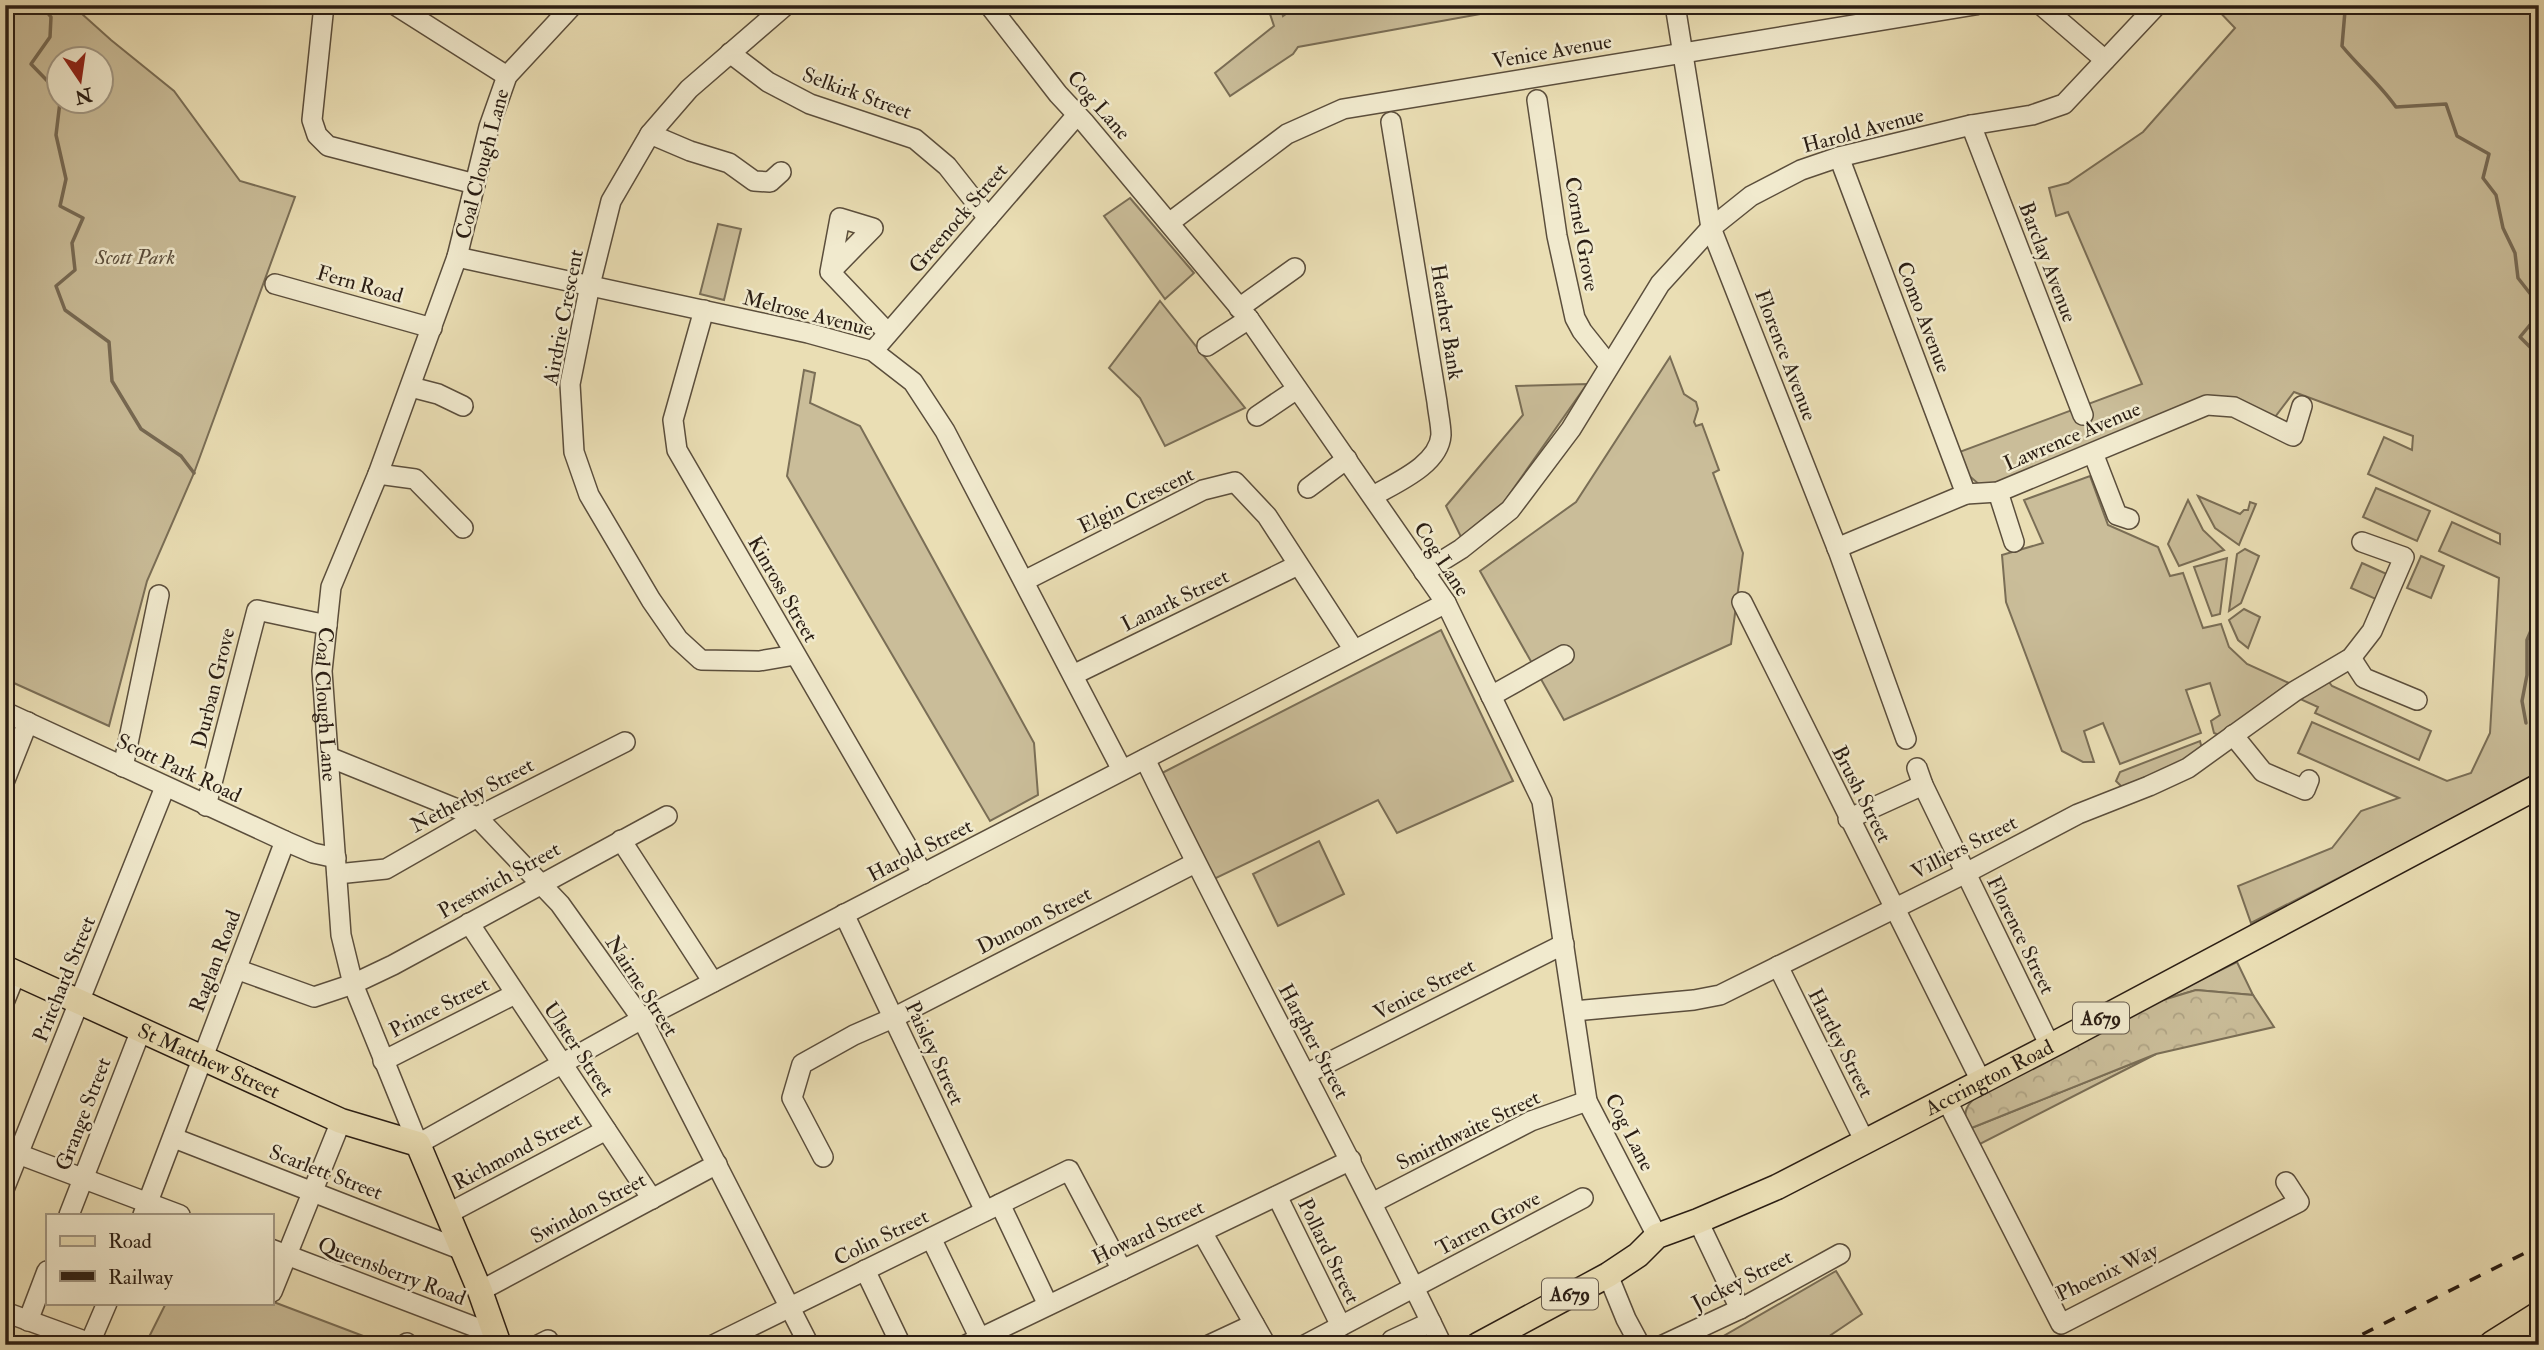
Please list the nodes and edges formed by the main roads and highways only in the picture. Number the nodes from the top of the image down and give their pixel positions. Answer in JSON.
{"nodes":[{"id":1,"x":2539,"y":786,"type":"edge"},
{"id":2,"x":11,"y":971,"type":"edge"},
{"id":3,"x":418,"y":1144,"type":"joint"},
{"id":4,"x":2539,"y":1316,"type":"edge"},
{"id":5,"x":2539,"y":1331,"type":"edge"},
{"id":6,"x":1510,"y":1337,"type":"edge"},
{"id":7,"x":497,"y":1340,"type":"edge"},
{"id":8,"x":1478,"y":1345,"type":"edge"},
{"id":9,"x":2493,"y":1345,"type":"edge"},
{"id":10,"x":2516,"y":1345,"type":"edge"}],
"edges":[{"from":1,"to":6,"type":"main road","name":"Accrington Road","number":"A679"},
{"from":2,"to":3,"type":"main road","name":"St Matthew Street"},
{"from":3,"to":7,"type":"main road","name":"Coal Clough Lane"},
{"from":4,"to":9,"type":"highway"},
{"from":5,"to":10,"type":"highway"},
{"from":6,"to":8,"type":"main road","name":"Accrington Road","number":"A679"}]}
